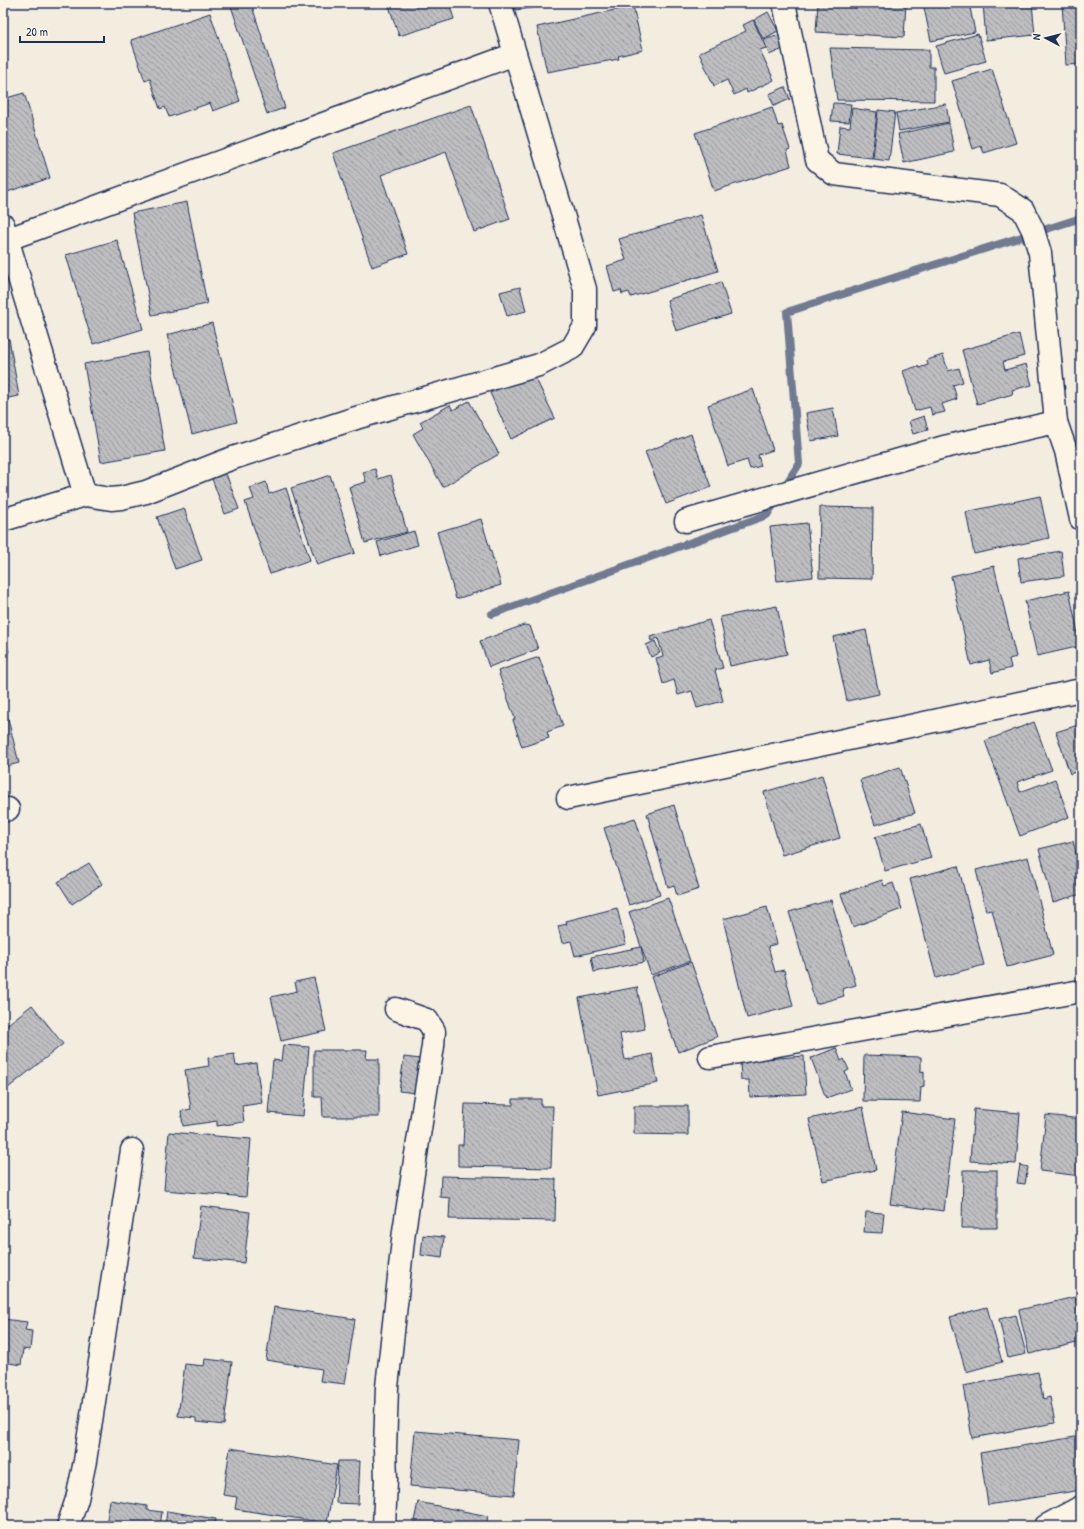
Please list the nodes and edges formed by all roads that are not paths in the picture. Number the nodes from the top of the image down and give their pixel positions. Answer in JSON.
{"nodes":[{"id":1,"x":500,"y":3,"type":"edge"},
{"id":2,"x":784,"y":3,"type":"edge"},
{"id":3,"x":515,"y":54,"type":"junction"},
{"id":4,"x":5,"y":235,"type":"edge"},
{"id":5,"x":1056,"y":422,"type":"junction"},
{"id":6,"x":85,"y":495,"type":"junction"},
{"id":7,"x":1081,"y":519,"type":"edge"},
{"id":8,"x":3,"y":520,"type":"edge"},
{"id":9,"x":686,"y":521,"type":"dead end"},
{"id":10,"x":1081,"y":690,"type":"edge"},
{"id":11,"x":568,"y":798,"type":"dead end"},
{"id":12,"x":1081,"y":991,"type":"edge"},
{"id":13,"x":396,"y":1009,"type":"dead end"},
{"id":14,"x":710,"y":1057,"type":"dead end"},
{"id":15,"x":132,"y":1150,"type":"dead end"},
{"id":16,"x":1081,"y":1507,"type":"edge"},
{"id":17,"x":68,"y":1526,"type":"edge"},
{"id":18,"x":384,"y":1526,"type":"edge"},
{"id":19,"x":1046,"y":1526,"type":"edge"}],
"edges":[{"from":1,"to":3,"type":"street"},
{"from":2,"to":5,"type":"street"},
{"from":3,"to":4,"type":"street"},
{"from":3,"to":6,"type":"street"},
{"from":4,"to":6,"type":"street"},
{"from":5,"to":7,"type":"street"},
{"from":5,"to":9,"type":"street"},
{"from":6,"to":8,"type":"street"},
{"from":10,"to":11,"type":"street"},
{"from":12,"to":14,"type":"street"},
{"from":13,"to":18,"type":"street"},
{"from":15,"to":17,"type":"street"},
{"from":16,"to":19,"type":"street"}]}
